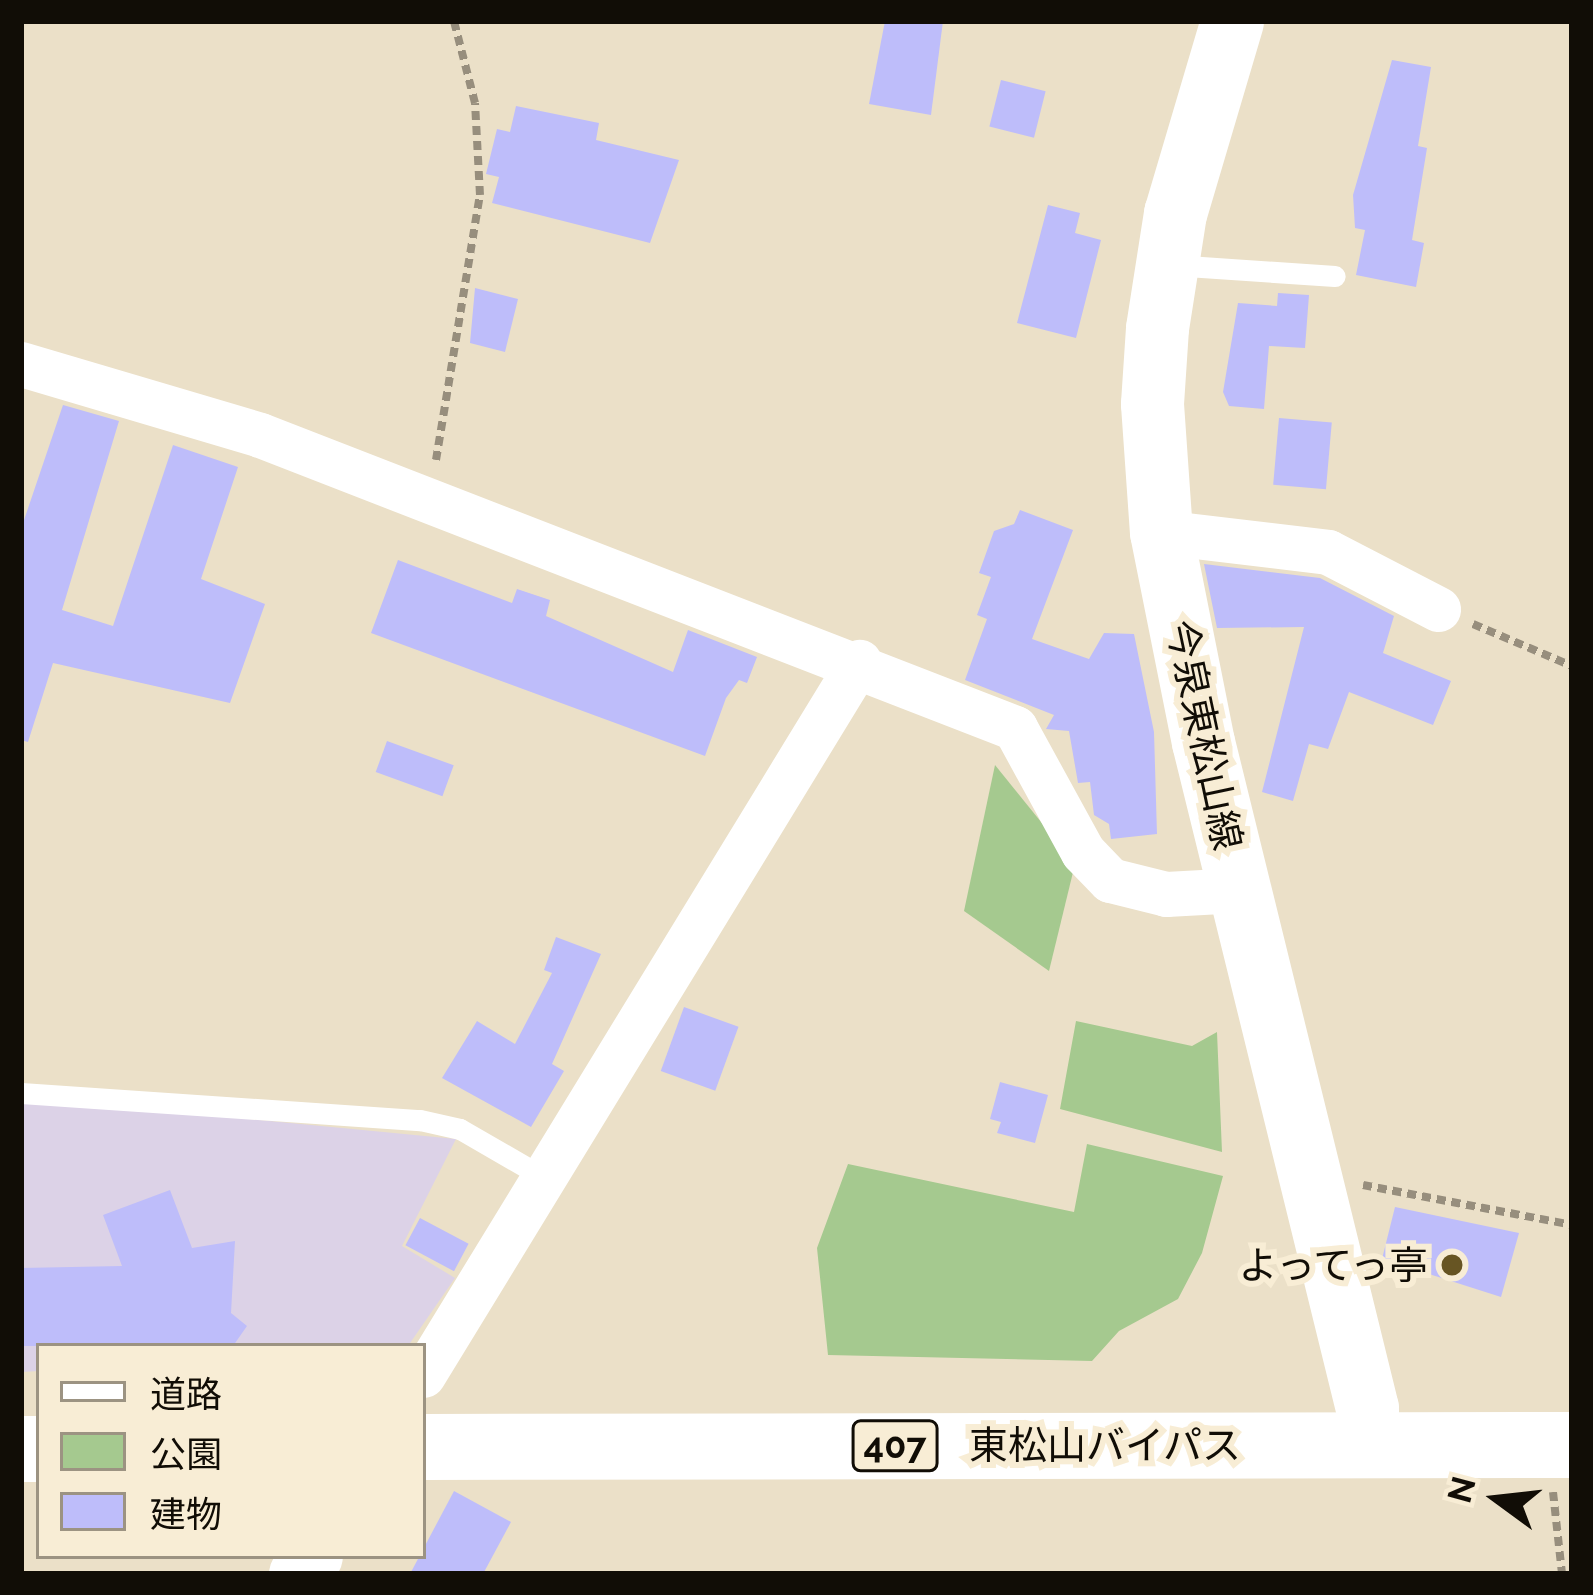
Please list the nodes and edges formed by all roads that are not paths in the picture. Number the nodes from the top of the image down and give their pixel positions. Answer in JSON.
{"nodes":[{"id":1,"x":1232,"y":21,"type":"edge"},
{"id":2,"x":1166,"y":265,"type":"junction"},
{"id":3,"x":1335,"y":276,"type":"dead end"},
{"id":4,"x":21,"y":364,"type":"edge"},
{"id":5,"x":1161,"y":532,"type":"junction"},
{"id":6,"x":1438,"y":609,"type":"road end"},
{"id":7,"x":860,"y":662,"type":"junction"},
{"id":8,"x":1239,"y":890,"type":"junction"},
{"id":9,"x":21,"y":1093,"type":"edge"},
{"id":10,"x":549,"y":1180,"type":"junction"},
{"id":11,"x":426,"y":1371,"type":"edge"},
{"id":12,"x":426,"y":1408,"type":"edge"},
{"id":13,"x":1367,"y":1426,"type":"junction"},
{"id":14,"x":1566,"y":1432,"type":"edge"},
{"id":15,"x":426,"y":1447,"type":"edge"}],
"edges":[{"from":1,"to":2,"type":"main road","name":"今泉東松山線"},
{"from":2,"to":3,"type":"lane"},
{"from":2,"to":5,"type":"main road","name":"今泉東松山線"},
{"from":4,"to":7,"type":"street"},
{"from":5,"to":6,"type":"street"},
{"from":5,"to":8,"type":"main road","name":"今泉東松山線"},
{"from":7,"to":8,"type":"street"},
{"from":7,"to":10,"type":"street"},
{"from":8,"to":13,"type":"main road","name":"今泉東松山線"},
{"from":9,"to":10,"type":"lane"},
{"from":10,"to":11,"type":"street"},
{"from":12,"to":13,"type":"highway","name":"東松山バイパス","number":"407"},
{"from":13,"to":14,"type":"highway","name":"東松山バイパス","number":"407"},
{"from":13,"to":15,"type":"highway","name":"東松山バイパス","number":"407"}]}
